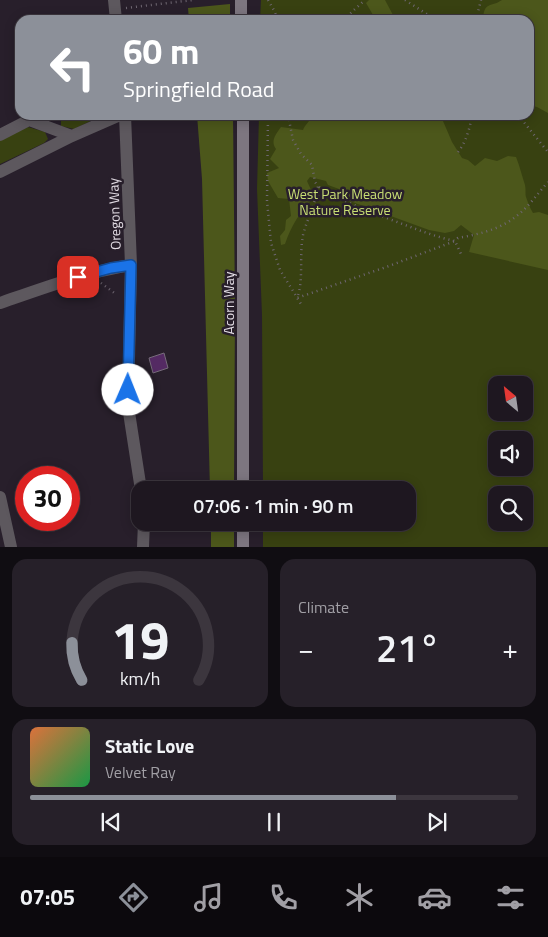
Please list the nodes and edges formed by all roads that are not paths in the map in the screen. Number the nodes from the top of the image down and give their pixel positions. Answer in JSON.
{"nodes":[{"id":1,"x":241,"y":0,"type":"edge"},
{"id":2,"x":241,"y":15,"type":"edge"},
{"id":3,"x":109,"y":120,"type":"edge"},
{"id":4,"x":125,"y":120,"type":"edge"},
{"id":5,"x":242,"y":120,"type":"edge"},
{"id":6,"x":0,"y":135,"type":"edge"},
{"id":7,"x":72,"y":136,"type":"junction"},
{"id":8,"x":0,"y":172,"type":"edge"},
{"id":9,"x":131,"y":265,"type":"junction"},
{"id":10,"x":0,"y":303,"type":"edge"},
{"id":11,"x":140,"y":481,"type":"edge"},
{"id":12,"x":243,"y":481,"type":"edge"},
{"id":13,"x":0,"y":497,"type":"edge"},
{"id":14,"x":144,"y":531,"type":"edge"},
{"id":15,"x":243,"y":531,"type":"edge"},
{"id":16,"x":11,"y":547,"type":"edge"},
{"id":17,"x":143,"y":547,"type":"edge"},
{"id":18,"x":243,"y":547,"type":"edge"}],
"edges":[{"from":1,"to":2,"type":"street"},
{"from":3,"to":7,"type":"street"},
{"from":4,"to":9,"type":"street","name":"Oregon Way"},
{"from":5,"to":12,"type":"street","name":"Acorn Way"},
{"from":6,"to":7,"type":"street"},
{"from":7,"to":8,"type":"street"},
{"from":9,"to":10,"type":"street"},
{"from":9,"to":11,"type":"street","name":"Oregon Way"},
{"from":13,"to":16,"type":"street"},
{"from":14,"to":17,"type":"street"},
{"from":15,"to":18,"type":"street"}]}
